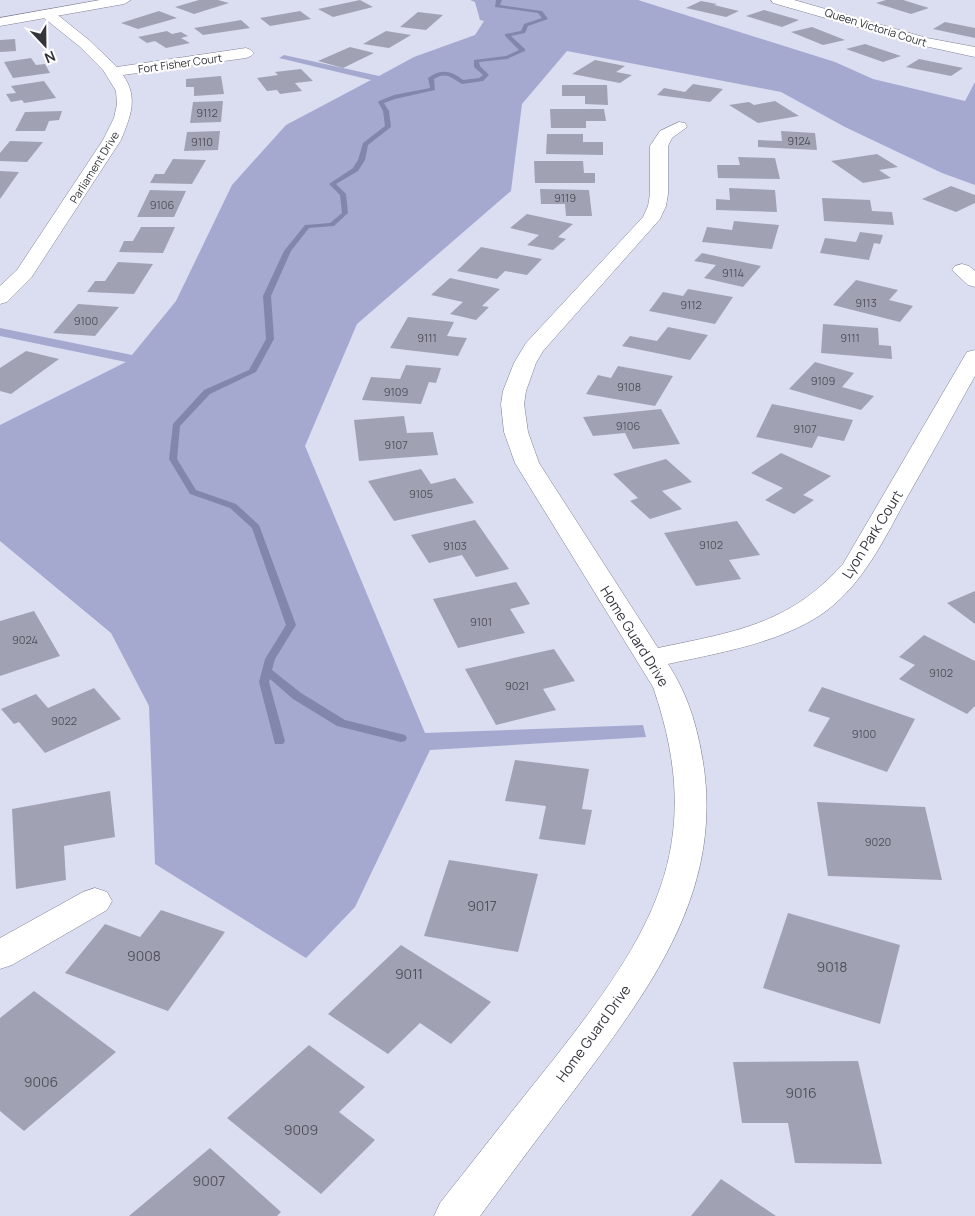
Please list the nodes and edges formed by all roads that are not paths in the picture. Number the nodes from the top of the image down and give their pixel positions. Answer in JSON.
{"nodes":[{"id":1,"x":124,"y":0,"type":"edge"},
{"id":2,"x":778,"y":0,"type":"edge"},
{"id":3,"x":49,"y":15,"type":"junction"},
{"id":4,"x":0,"y":22,"type":"edge"},
{"id":5,"x":975,"y":52,"type":"edge"},
{"id":6,"x":246,"y":53,"type":"dead end"},
{"id":7,"x":114,"y":72,"type":"junction"},
{"id":8,"x":679,"y":127,"type":"dead end"},
{"id":9,"x":0,"y":298,"type":"edge"},
{"id":10,"x":975,"y":357,"type":"edge"},
{"id":11,"x":652,"y":658,"type":"junction"},
{"id":12,"x":95,"y":901,"type":"dead end"},
{"id":13,"x":0,"y":955,"type":"edge"},
{"id":14,"x":455,"y":1216,"type":"edge"}],
"edges":[{"from":1,"to":3,"type":"street"},
{"from":2,"to":5,"type":"street","name":"Queen Victoria Court"},
{"from":3,"to":4,"type":"street"},
{"from":3,"to":7,"type":"street","name":"Parliament Drive"},
{"from":6,"to":7,"type":"street","name":"Fort Fisher Court"},
{"from":7,"to":9,"type":"street","name":"Parliament Drive"},
{"from":8,"to":11,"type":"street","name":"Home Guard Drive"},
{"from":10,"to":11,"type":"street","name":"Lyon Park Court"},
{"from":11,"to":14,"type":"street","name":"Home Guard Drive"},
{"from":12,"to":13,"type":"street"}]}
